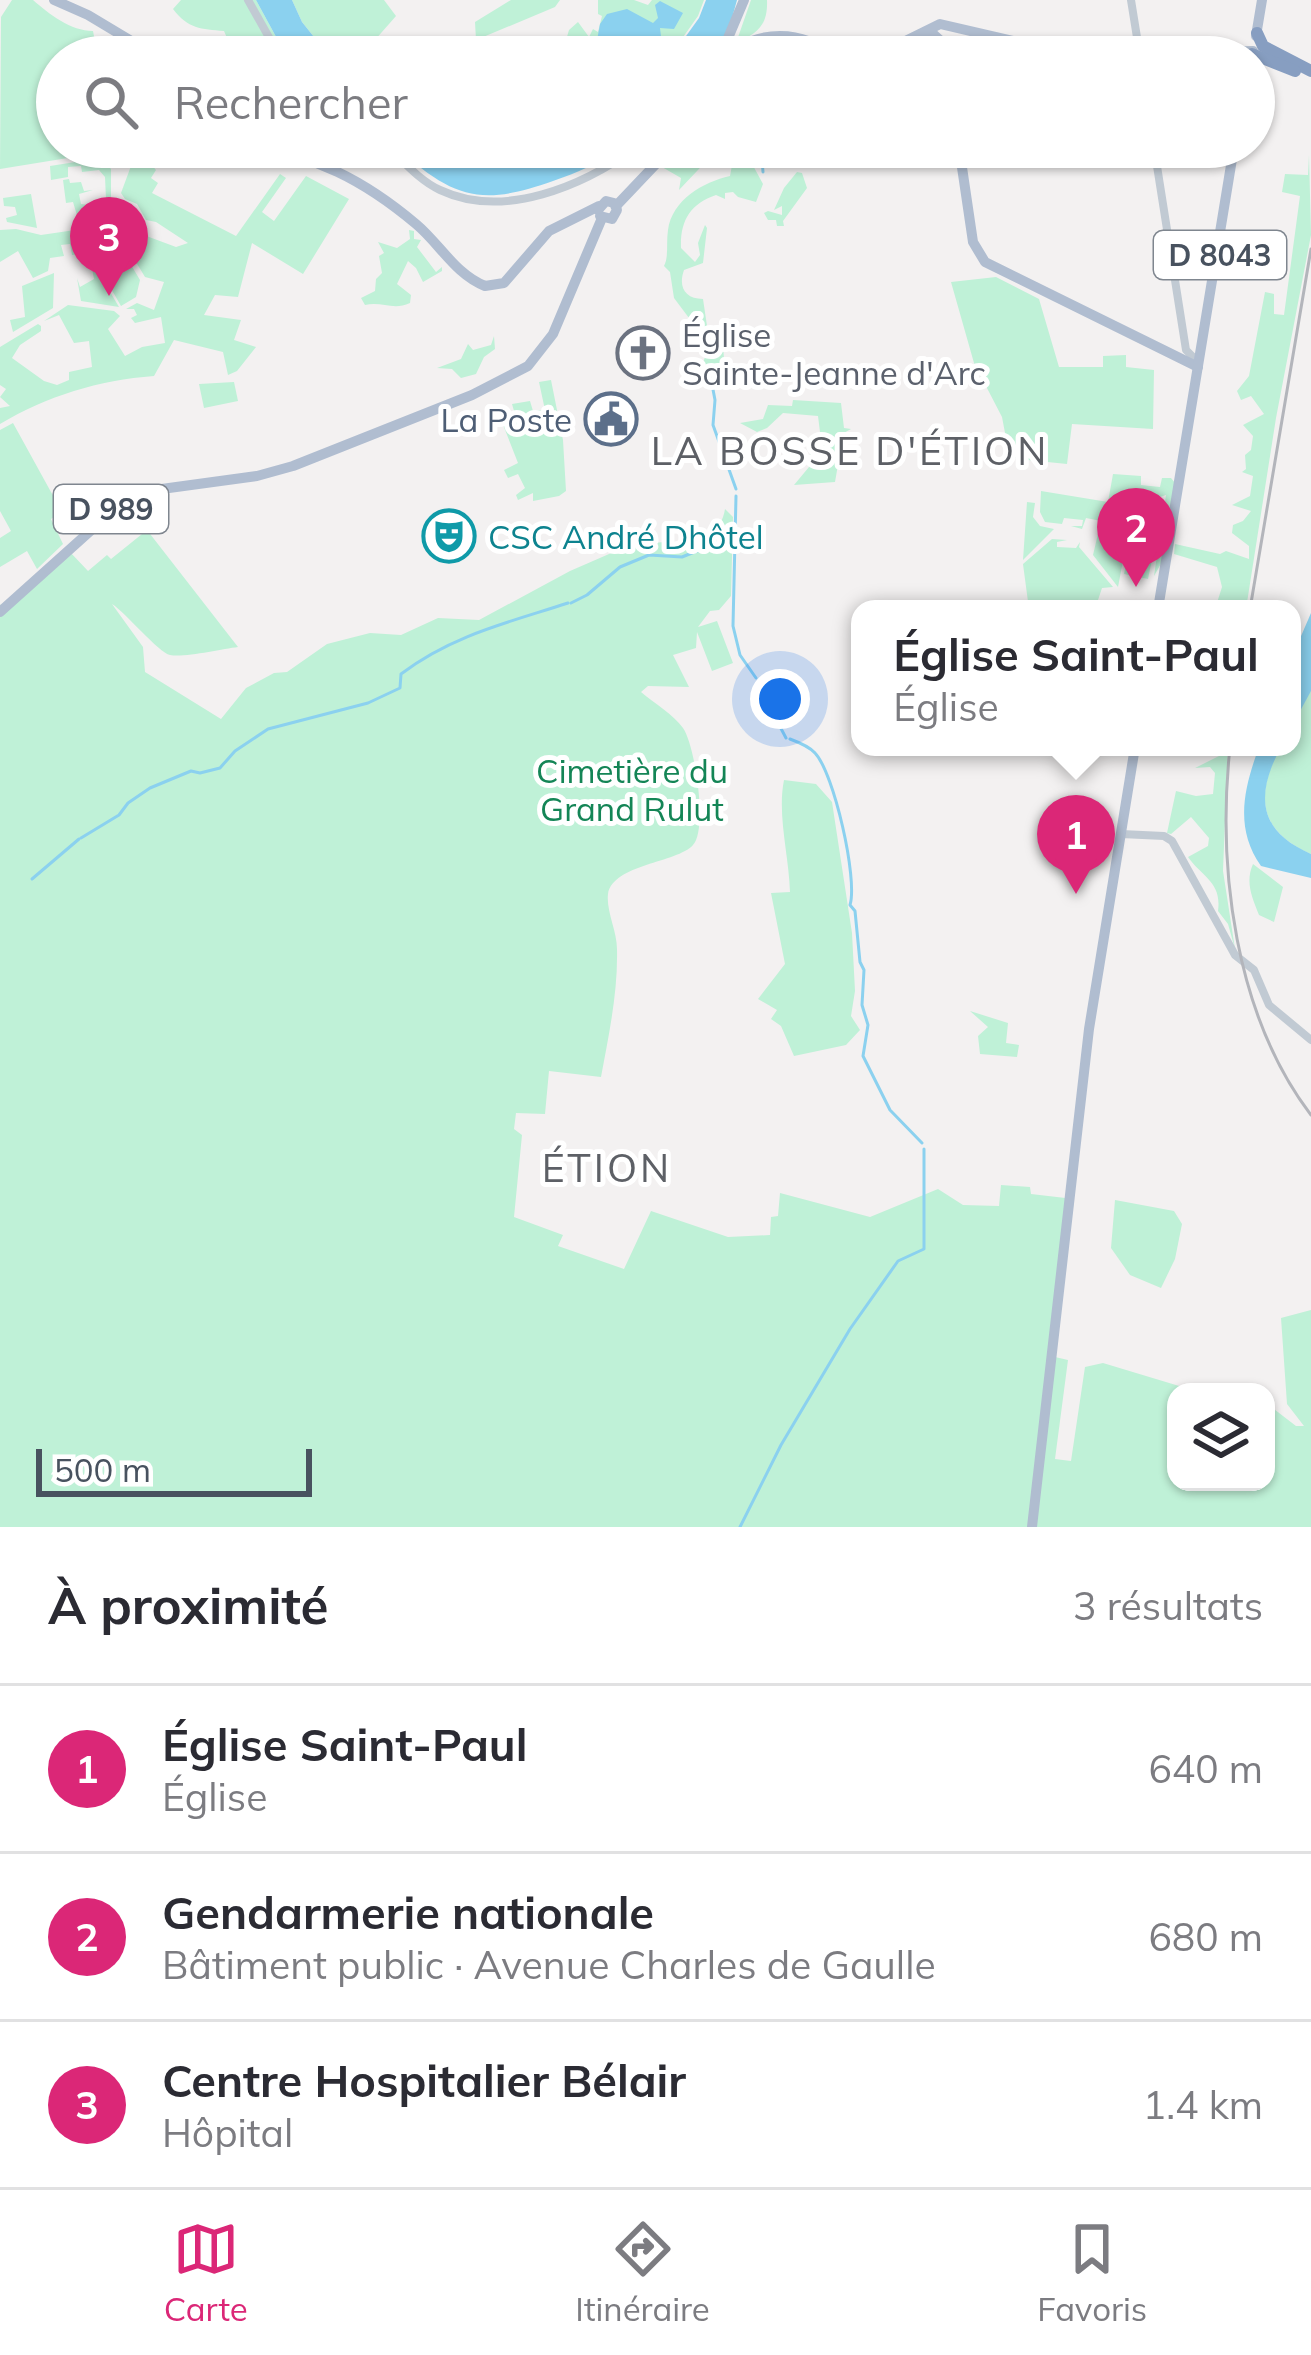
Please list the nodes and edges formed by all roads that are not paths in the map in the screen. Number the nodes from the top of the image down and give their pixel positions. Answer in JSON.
{"nodes":[{"id":1,"x":55,"y":0,"type":"edge"},
{"id":2,"x":248,"y":0,"type":"edge"},
{"id":3,"x":744,"y":0,"type":"edge"},
{"id":4,"x":1131,"y":0,"type":"edge"},
{"id":5,"x":1260,"y":0,"type":"edge"},
{"id":6,"x":940,"y":24,"type":"junction"},
{"id":7,"x":970,"y":32,"type":"junction"},
{"id":8,"x":1257,"y":33,"type":"junction"},
{"id":9,"x":120,"y":36,"type":"edge"},
{"id":10,"x":268,"y":36,"type":"edge"},
{"id":11,"x":729,"y":36,"type":"edge"},
{"id":12,"x":915,"y":36,"type":"edge"},
{"id":13,"x":942,"y":36,"type":"edge"},
{"id":14,"x":951,"y":36,"type":"edge"},
{"id":15,"x":988,"y":36,"type":"edge"},
{"id":16,"x":1137,"y":36,"type":"edge"},
{"id":17,"x":1256,"y":36,"type":"edge"},
{"id":18,"x":1257,"y":36,"type":"edge"},
{"id":19,"x":1258,"y":36,"type":"edge"},
{"id":20,"x":1275,"y":53,"type":"edge"},
{"id":21,"x":1275,"y":63,"type":"edge"},
{"id":22,"x":1307,"y":73,"type":"edge"},
{"id":23,"x":331,"y":168,"type":"edge"},
{"id":24,"x":412,"y":168,"type":"edge"},
{"id":25,"x":599,"y":168,"type":"edge"},
{"id":26,"x":649,"y":168,"type":"edge"},
{"id":27,"x":962,"y":168,"type":"edge"},
{"id":28,"x":1157,"y":168,"type":"edge"},
{"id":29,"x":1232,"y":168,"type":"edge"},
{"id":30,"x":604,"y":214,"type":"junction"},
{"id":31,"x":1186,"y":350,"type":"junction"},
{"id":32,"x":1170,"y":352,"type":"junction"},
{"id":33,"x":1199,"y":364,"type":"junction"},
{"id":34,"x":1160,"y":600,"type":"edge"},
{"id":35,"x":0,"y":612,"type":"edge"},
{"id":36,"x":1134,"y":756,"type":"edge"},
{"id":37,"x":1121,"y":835,"type":"junction"},
{"id":38,"x":1311,"y":1040,"type":"edge"},
{"id":39,"x":1031,"y":1527,"type":"edge"}],
"edges":[{"from":1,"to":9,"type":"main road"},
{"from":2,"to":10,"type":"street"},
{"from":3,"to":11,"type":"main road"},
{"from":4,"to":16,"type":"street"},
{"from":5,"to":8,"type":"main road"},
{"from":5,"to":17,"type":"main road"},
{"from":6,"to":7,"type":"main road"},
{"from":6,"to":12,"type":"main road"},
{"from":6,"to":13,"type":"main road"},
{"from":7,"to":14,"type":"main road"},
{"from":7,"to":15,"type":"main road"},
{"from":8,"to":18,"type":"main road"},
{"from":8,"to":19,"type":"highway"},
{"from":20,"to":22,"type":"highway"},
{"from":21,"to":22,"type":"highway"},
{"from":23,"to":30,"type":"main road"},
{"from":24,"to":25,"type":"street"},
{"from":26,"to":30,"type":"main road","number":"D 989"},
{"from":27,"to":32,"type":"main road"},
{"from":28,"to":31,"type":"street"},
{"from":29,"to":33,"type":"main road","number":"D 8043"},
{"from":30,"to":35,"type":"main road","number":"D 989"},
{"from":31,"to":32,"type":"street"},
{"from":31,"to":33,"type":"street"},
{"from":32,"to":33,"type":"main road"},
{"from":33,"to":34,"type":"main road","number":"D 8043"},
{"from":36,"to":37,"type":"main road"},
{"from":37,"to":38,"type":"street"},
{"from":37,"to":39,"type":"main road"}]}
